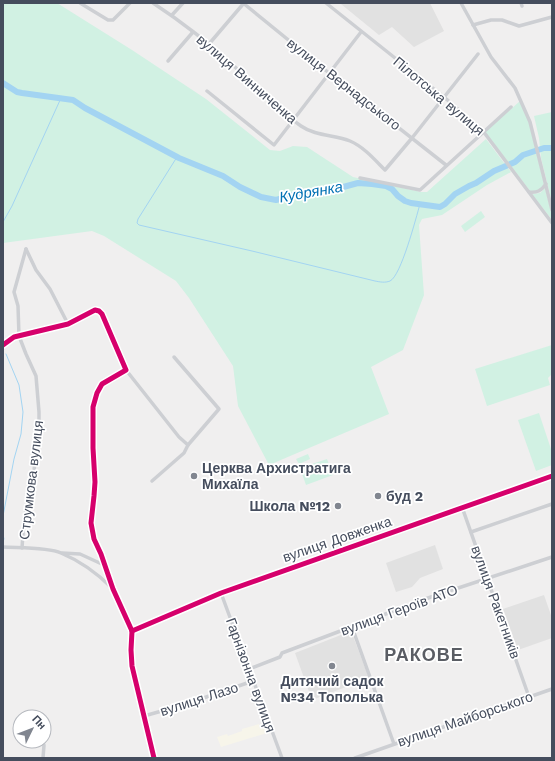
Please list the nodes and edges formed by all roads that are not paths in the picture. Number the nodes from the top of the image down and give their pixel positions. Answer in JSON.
{"nodes":[{"id":1,"x":80,"y":3,"type":"edge"},
{"id":2,"x":130,"y":3,"type":"edge"},
{"id":3,"x":153,"y":3,"type":"edge"},
{"id":4,"x":183,"y":3,"type":"edge"},
{"id":5,"x":244,"y":3,"type":"edge"},
{"id":6,"x":326,"y":3,"type":"edge"},
{"id":7,"x":461,"y":3,"type":"edge"},
{"id":8,"x":172,"y":15,"type":"junction"},
{"id":9,"x":552,"y":17,"type":"edge"},
{"id":10,"x":473,"y":25,"type":"junction"},
{"id":11,"x":193,"y":32,"type":"junction"},
{"id":12,"x":361,"y":32,"type":"junction"},
{"id":13,"x":210,"y":44,"type":"junction"},
{"id":14,"x":478,"y":54,"type":"dead end"},
{"id":15,"x":168,"y":62,"type":"dead end"},
{"id":16,"x":329,"y":73,"type":"junction"},
{"id":17,"x":207,"y":91,"type":"dead end"},
{"id":18,"x":444,"y":98,"type":"junction"},
{"id":19,"x":511,"y":107,"type":"dead end"},
{"id":20,"x":293,"y":120,"type":"junction"},
{"id":21,"x":483,"y":132,"type":"junction"},
{"id":22,"x":412,"y":138,"type":"junction"},
{"id":23,"x":446,"y":165,"type":"junction"},
{"id":24,"x":360,"y":178,"type":"dead end"},
{"id":25,"x":546,"y":184,"type":"junction"},
{"id":26,"x":529,"y":192,"type":"junction"},
{"id":27,"x":552,"y":210,"type":"edge"},
{"id":28,"x":552,"y":223,"type":"edge"},
{"id":29,"x":68,"y":324,"type":"junction"},
{"id":30,"x":20,"y":336,"type":"junction"},
{"id":31,"x":3,"y":345,"type":"edge"},
{"id":32,"x":174,"y":357,"type":"dead end"},
{"id":33,"x":126,"y":370,"type":"junction"},
{"id":34,"x":188,"y":444,"type":"junction"},
{"id":35,"x":552,"y":476,"type":"edge"},
{"id":36,"x":152,"y":481,"type":"dead end"},
{"id":37,"x":552,"y":504,"type":"edge"},
{"id":38,"x":462,"y":507,"type":"junction"},
{"id":39,"x":471,"y":532,"type":"junction"},
{"id":40,"x":3,"y":547,"type":"edge"},
{"id":41,"x":22,"y":548,"type":"junction"},
{"id":42,"x":61,"y":553,"type":"junction"},
{"id":43,"x":552,"y":557,"type":"edge"},
{"id":44,"x":104,"y":565,"type":"junction"},
{"id":45,"x":487,"y":578,"type":"junction"},
{"id":46,"x":113,"y":589,"type":"junction"},
{"id":47,"x":221,"y":592,"type":"junction"},
{"id":48,"x":352,"y":627,"type":"junction"},
{"id":49,"x":132,"y":631,"type":"junction"},
{"id":50,"x":248,"y":669,"type":"junction"},
{"id":51,"x":253,"y":681,"type":"junction"},
{"id":52,"x":552,"y":689,"type":"edge"},
{"id":53,"x":529,"y":697,"type":"junction"},
{"id":54,"x":144,"y":716,"type":"junction"},
{"id":55,"x":394,"y":744,"type":"junction"},
{"id":56,"x":154,"y":758,"type":"edge"},
{"id":57,"x":282,"y":758,"type":"edge"},
{"id":58,"x":355,"y":758,"type":"edge"}],
"edges":[{"from":1,"to":2,"type":"street"},
{"from":3,"to":8,"type":"street","name":"вулиця Винниченка"},
{"from":4,"to":8,"type":"street"},
{"from":5,"to":13,"type":"street"},
{"from":5,"to":16,"type":"street","name":"вулиця Вернадського"},
{"from":6,"to":12,"type":"street","name":"Пілотська вулиця"},
{"from":7,"to":10,"type":"street"},
{"from":8,"to":11,"type":"street","name":"вулиця Винниченка"},
{"from":9,"to":10,"type":"street"},
{"from":10,"to":25,"type":"street"},
{"from":11,"to":13,"type":"street","name":"вулиця Винниченка"},
{"from":11,"to":15,"type":"street"},
{"from":12,"to":16,"type":"street"},
{"from":12,"to":18,"type":"street","name":"Пілотська вулиця"},
{"from":13,"to":20,"type":"street","name":"вулиця Винниченка"},
{"from":14,"to":18,"type":"street"},
{"from":16,"to":20,"type":"street"},
{"from":16,"to":22,"type":"street","name":"вулиця Вернадського"},
{"from":17,"to":20,"type":"street"},
{"from":18,"to":21,"type":"street","name":"Пілотська вулиця"},
{"from":18,"to":22,"type":"street"},
{"from":19,"to":21,"type":"street"},
{"from":20,"to":22,"type":"street","name":"вулиця Винниченка"},
{"from":21,"to":23,"type":"street"},
{"from":21,"to":26,"type":"street","name":"Пілотська вулиця"},
{"from":22,"to":23,"type":"street","name":"вулиця Вернадського"},
{"from":23,"to":24,"type":"street"},
{"from":25,"to":26,"type":"street"},
{"from":25,"to":27,"type":"street"},
{"from":26,"to":28,"type":"street","name":"Пілотська вулиця"},
{"from":29,"to":30,"type":"street"},
{"from":29,"to":30,"type":"street","name":"Струмкова вулиця"},
{"from":29,"to":33,"type":"street"},
{"from":30,"to":31,"type":"street"},
{"from":30,"to":41,"type":"street","name":"Струмкова вулиця"},
{"from":32,"to":34,"type":"street"},
{"from":33,"to":34,"type":"street"},
{"from":33,"to":44,"type":"street"},
{"from":34,"to":36,"type":"street"},
{"from":35,"to":38,"type":"street","name":"вулиця Довженка"},
{"from":37,"to":39,"type":"street"},
{"from":38,"to":39,"type":"street","name":"вулиця Ракетників"},
{"from":38,"to":47,"type":"street","name":"вулиця Довженка"},
{"from":39,"to":45,"type":"street","name":"вулиця Ракетників"},
{"from":40,"to":41,"type":"street"},
{"from":41,"to":42,"type":"street"},
{"from":42,"to":44,"type":"street"},
{"from":42,"to":46,"type":"street"},
{"from":43,"to":45,"type":"street","name":"вулиця Героїв АТО"},
{"from":44,"to":46,"type":"street"},
{"from":45,"to":48,"type":"street","name":"вулиця Героїв АТО"},
{"from":45,"to":53,"type":"street","name":"вулиця Ракетників"},
{"from":46,"to":49,"type":"street"},
{"from":47,"to":49,"type":"street","name":"вулиця Довженка"},
{"from":47,"to":50,"type":"street","name":"Гарнізонна вулиця"},
{"from":48,"to":50,"type":"street","name":"вулиця Героїв АТО"},
{"from":48,"to":55,"type":"street"},
{"from":49,"to":54,"type":"street"},
{"from":50,"to":51,"type":"street","name":"Гарнізонна вулиця"},
{"from":51,"to":54,"type":"street","name":"вулиця Лазо"},
{"from":51,"to":57,"type":"street","name":"Гарнізонна вулиця"},
{"from":52,"to":53,"type":"street","name":"вулиця Майборського"},
{"from":53,"to":55,"type":"street","name":"вулиця Майборського"},
{"from":54,"to":56,"type":"street"},
{"from":55,"to":58,"type":"street","name":"вулиця Майборського"}]}
